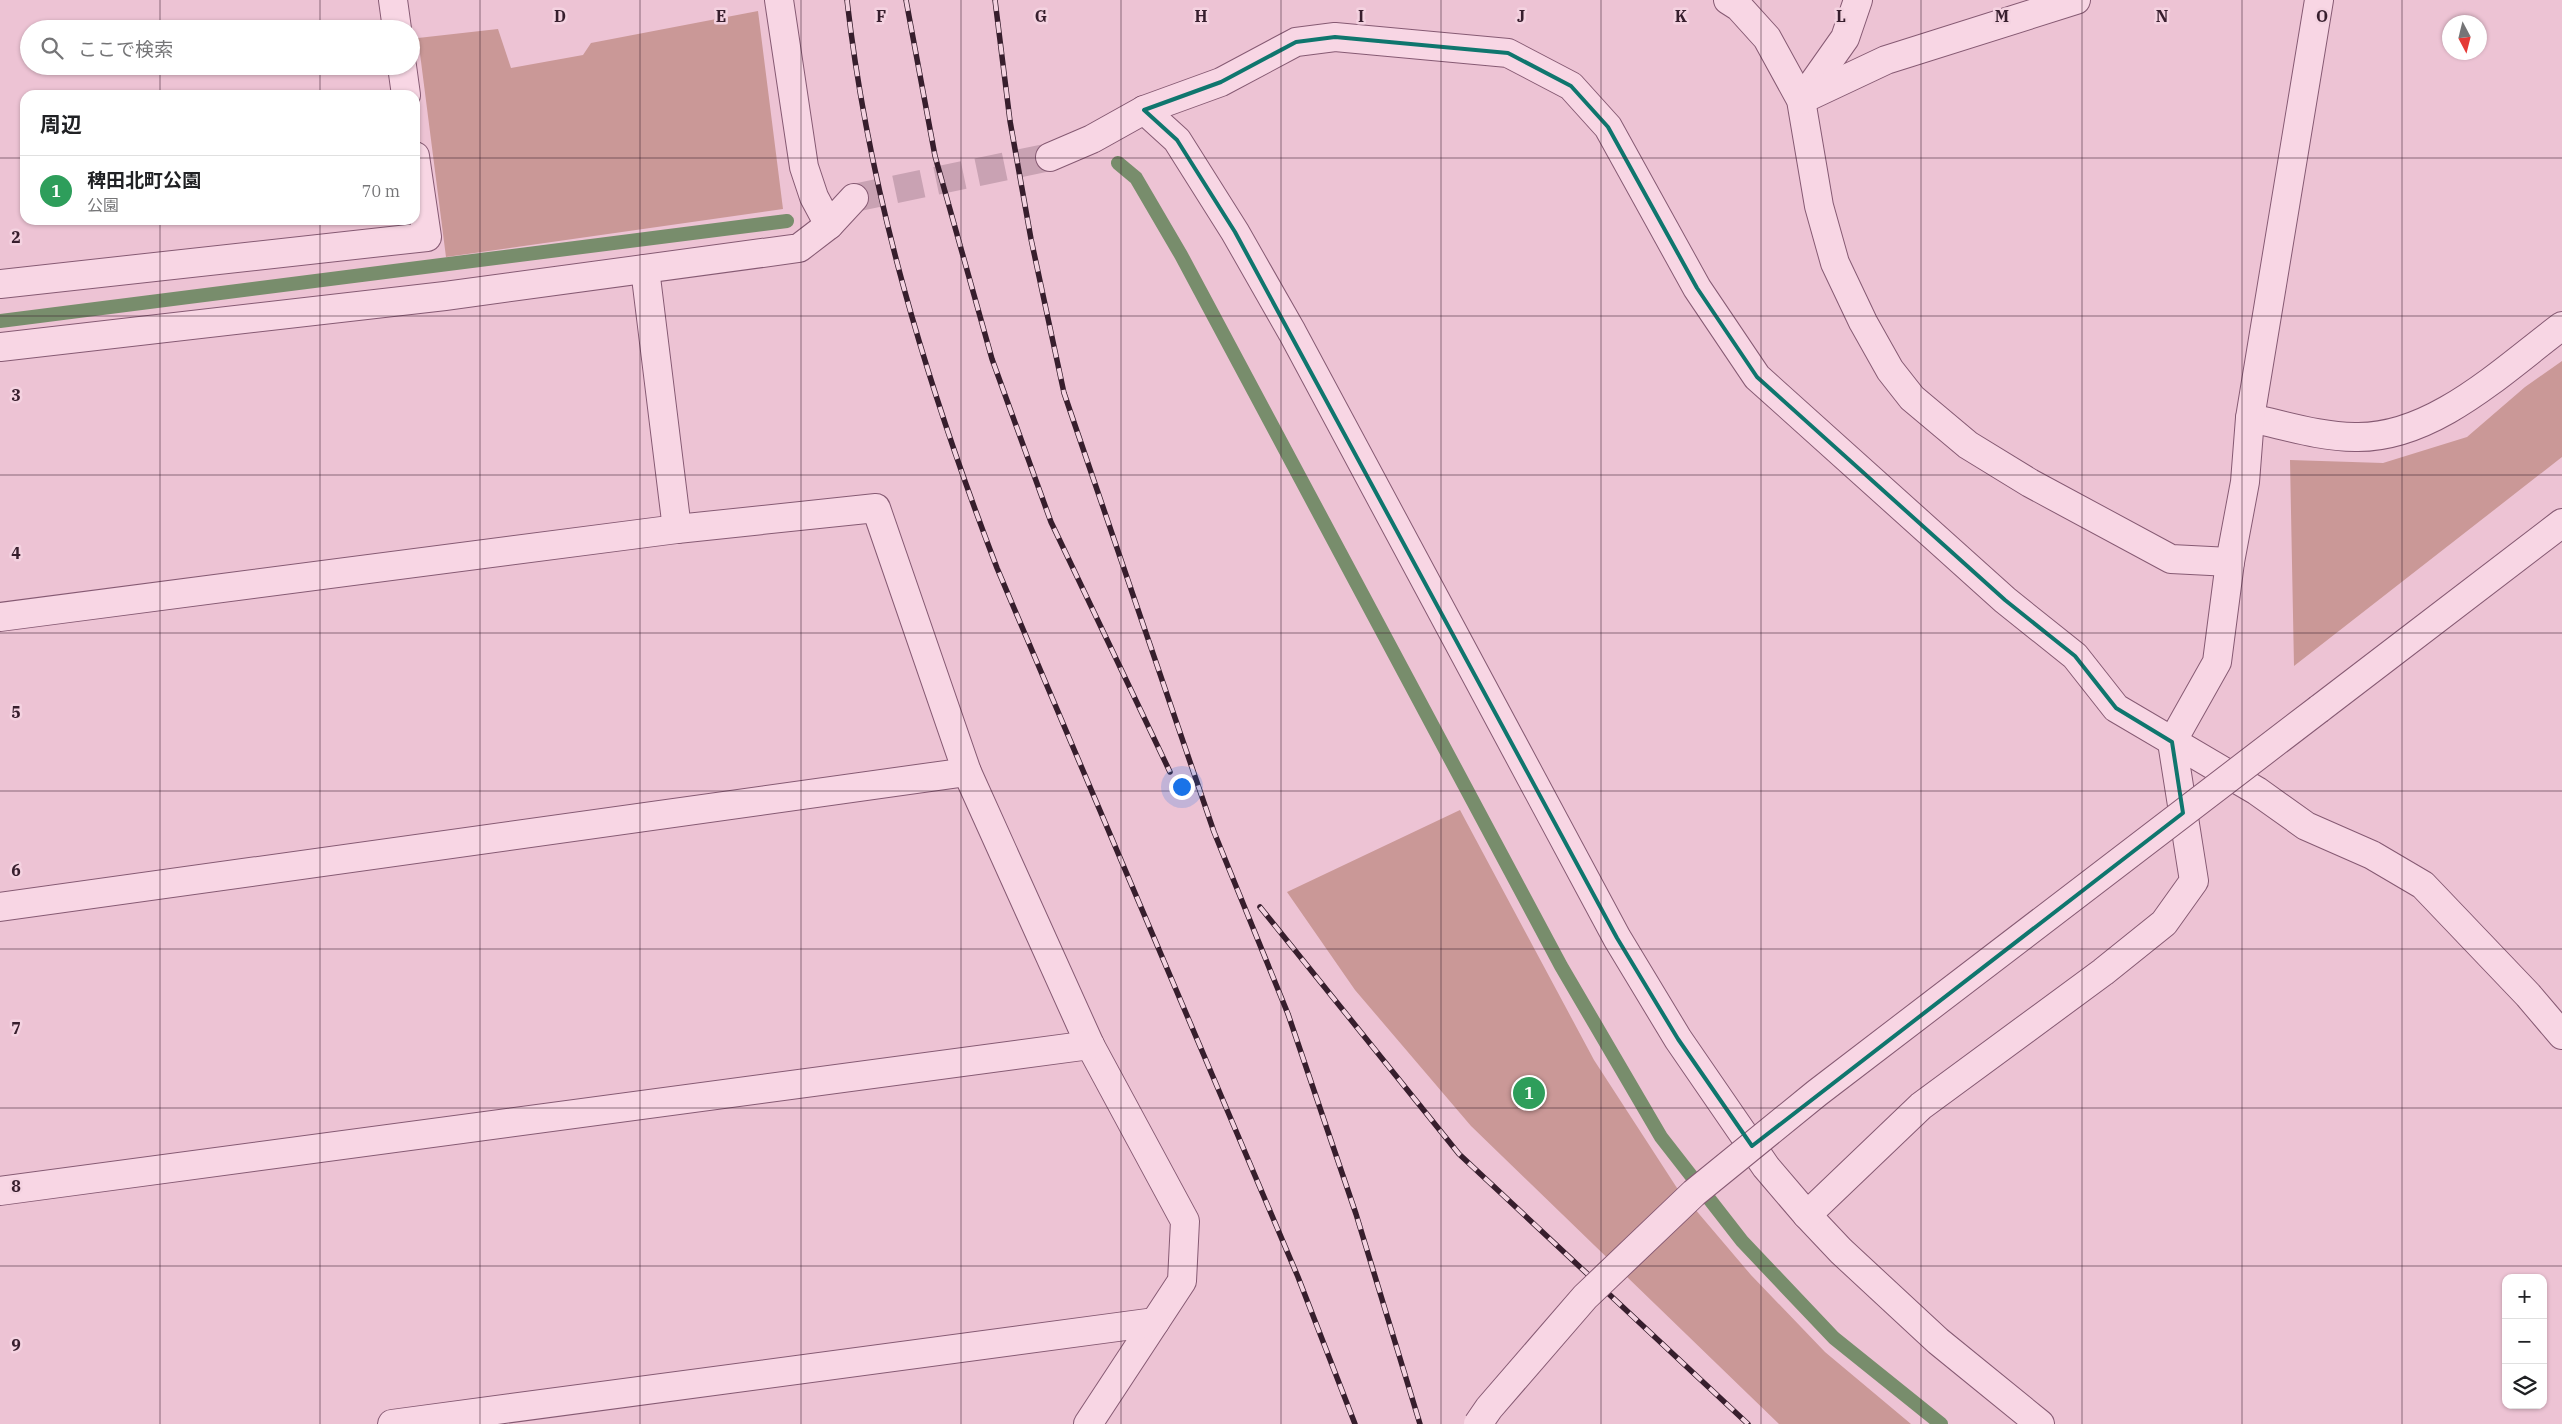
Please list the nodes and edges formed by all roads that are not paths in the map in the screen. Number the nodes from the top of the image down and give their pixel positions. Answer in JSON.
{"nodes":[{"id":1,"x":393,"y":0,"type":"edge"},
{"id":2,"x":779,"y":0,"type":"edge"},
{"id":3,"x":1728,"y":0,"type":"edge"},
{"id":4,"x":1858,"y":0,"type":"edge"},
{"id":5,"x":2076,"y":0,"type":"edge"},
{"id":6,"x":2319,"y":0,"type":"edge"},
{"id":7,"x":396,"y":20,"type":"edge"},
{"id":8,"x":403,"y":75,"type":"edge"},
{"id":9,"x":405,"y":90,"type":"edge"},
{"id":10,"x":1801,"y":100,"type":"junction"},
{"id":11,"x":1144,"y":110,"type":"junction"},
{"id":12,"x":1050,"y":157,"type":"tunnel mouth"},
{"id":13,"x":420,"y":193,"type":"edge"},
{"id":14,"x":854,"y":198,"type":"tunnel mouth"},
{"id":15,"x":830,"y":225,"type":"junction"},
{"id":16,"x":645,"y":269,"type":"junction"},
{"id":17,"x":0,"y":284,"type":"edge"},
{"id":18,"x":2562,"y":326,"type":"edge"},
{"id":19,"x":0,"y":347,"type":"edge"},
{"id":20,"x":2250,"y":418,"type":"junction"},
{"id":21,"x":2562,"y":523,"type":"edge"},
{"id":22,"x":677,"y":529,"type":"junction"},
{"id":23,"x":2230,"y":562,"type":"junction"},
{"id":24,"x":0,"y":617,"type":"edge"},
{"id":25,"x":2172,"y":742,"type":"junction"},
{"id":26,"x":967,"y":772,"type":"junction"},
{"id":27,"x":0,"y":907,"type":"edge"},
{"id":28,"x":2562,"y":1035,"type":"edge"},
{"id":29,"x":1090,"y":1045,"type":"junction"},
{"id":30,"x":0,"y":1191,"type":"edge"},
{"id":31,"x":1806,"y":1216,"type":"junction"},
{"id":32,"x":1155,"y":1322,"type":"junction"},
{"id":33,"x":392,"y":1424,"type":"edge"},
{"id":34,"x":1088,"y":1424,"type":"edge"},
{"id":35,"x":1478,"y":1424,"type":"edge"},
{"id":36,"x":2040,"y":1424,"type":"edge"}],
"edges":[{"from":1,"to":7,"type":"street"},
{"from":2,"to":15,"type":"street"},
{"from":3,"to":10,"type":"street"},
{"from":4,"to":10,"type":"street"},
{"from":5,"to":10,"type":"street"},
{"from":6,"to":20,"type":"street"},
{"from":8,"to":9,"type":"street"},
{"from":10,"to":23,"type":"street"},
{"from":11,"to":12,"type":"street"},
{"from":11,"to":25,"type":"street"},
{"from":11,"to":31,"type":"street"},
{"from":13,"to":17,"type":"street"},
{"from":14,"to":15,"type":"street"},
{"from":15,"to":16,"type":"street"},
{"from":16,"to":19,"type":"street"},
{"from":16,"to":22,"type":"street"},
{"from":18,"to":20,"type":"street"},
{"from":20,"to":23,"type":"street"},
{"from":21,"to":35,"type":"street","bridge":true},
{"from":22,"to":24,"type":"street"},
{"from":22,"to":26,"type":"street"},
{"from":23,"to":25,"type":"street"},
{"from":25,"to":28,"type":"street"},
{"from":25,"to":31,"type":"street"},
{"from":26,"to":27,"type":"street"},
{"from":26,"to":29,"type":"street"},
{"from":29,"to":30,"type":"street"},
{"from":29,"to":32,"type":"street"},
{"from":31,"to":36,"type":"street"},
{"from":32,"to":33,"type":"street"},
{"from":32,"to":34,"type":"street"}]}
